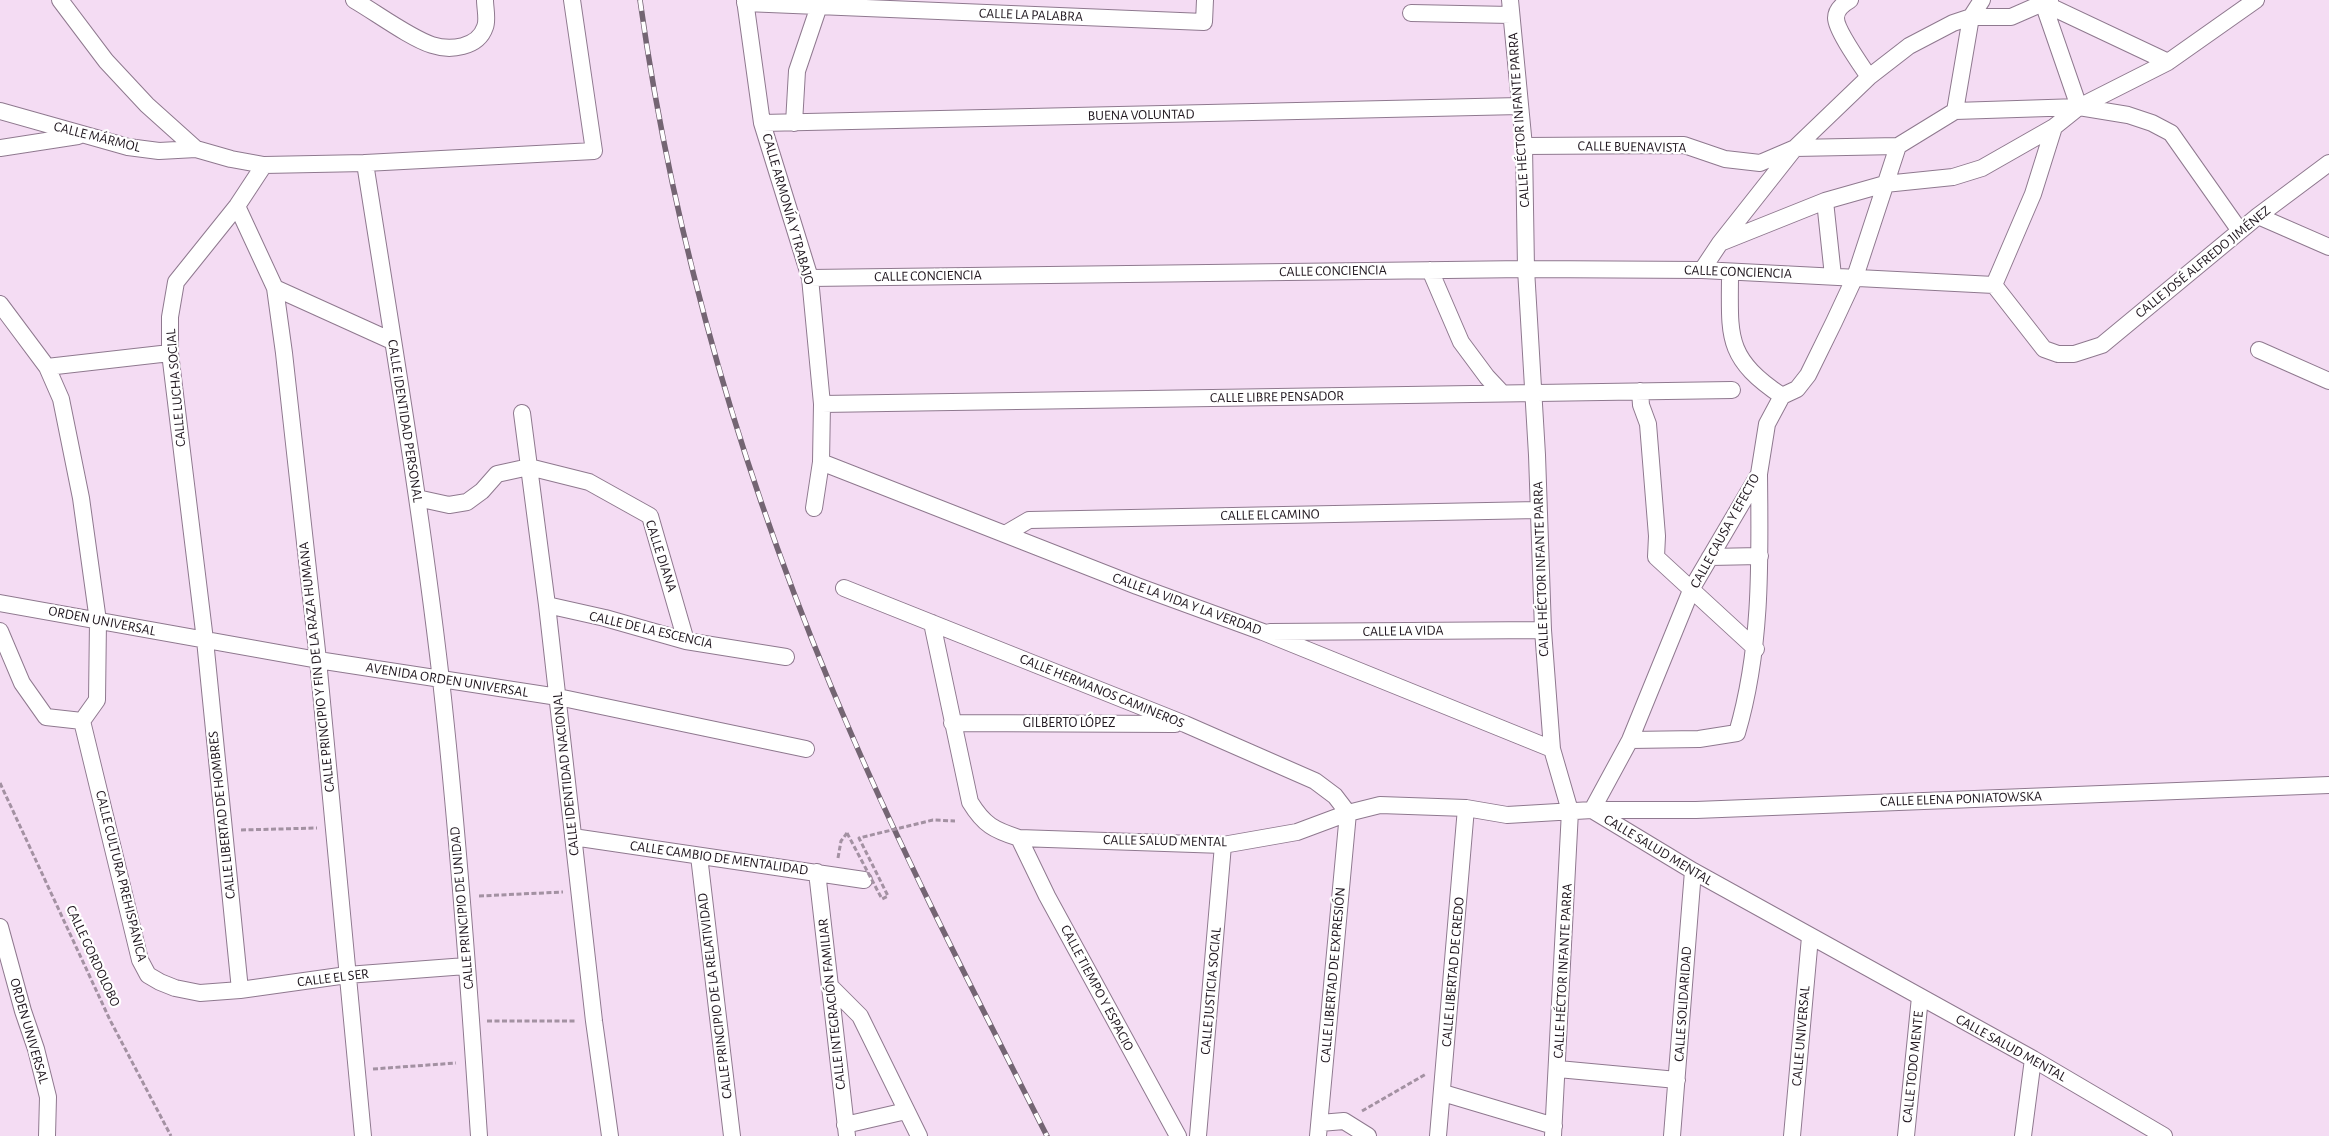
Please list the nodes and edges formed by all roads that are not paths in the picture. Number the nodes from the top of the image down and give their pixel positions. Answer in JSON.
{"nodes":[{"id":1,"x":60,"y":0,"type":"edge"},
{"id":2,"x":484,"y":0,"type":"edge"},
{"id":3,"x":572,"y":0,"type":"edge"},
{"id":4,"x":1205,"y":0,"type":"edge"},
{"id":5,"x":1850,"y":0,"type":"edge"},
{"id":6,"x":1982,"y":0,"type":"edge"},
{"id":7,"x":2256,"y":0,"type":"edge"},
{"id":8,"x":359,"y":1,"type":"edge"},
{"id":9,"x":2045,"y":1,"type":"edge"},
{"id":10,"x":745,"y":2,"type":"edge"},
{"id":11,"x":819,"y":6,"type":"junction"},
{"id":12,"x":1510,"y":7,"type":"edge"},
{"id":13,"x":1411,"y":13,"type":"dead end"},
{"id":14,"x":1971,"y":18,"type":"junction"},
{"id":15,"x":2168,"y":62,"type":"junction"},
{"id":16,"x":1868,"y":77,"type":"junction"},
{"id":17,"x":1520,"y":106,"type":"junction"},
{"id":18,"x":2079,"y":107,"type":"junction"},
{"id":19,"x":0,"y":111,"type":"edge"},
{"id":20,"x":1954,"y":111,"type":"junction"},
{"id":21,"x":762,"y":123,"type":"junction"},
{"id":22,"x":794,"y":123,"type":"junction"},
{"id":23,"x":2054,"y":127,"type":"junction"},
{"id":24,"x":83,"y":136,"type":"junction"},
{"id":25,"x":1524,"y":146,"type":"junction"},
{"id":26,"x":1898,"y":146,"type":"junction"},
{"id":27,"x":0,"y":148,"type":"edge"},
{"id":28,"x":1795,"y":148,"type":"junction"},
{"id":29,"x":196,"y":149,"type":"junction"},
{"id":30,"x":365,"y":163,"type":"junction"},
{"id":31,"x":2329,"y":163,"type":"edge"},
{"id":32,"x":264,"y":166,"type":"junction"},
{"id":33,"x":1885,"y":184,"type":"junction"},
{"id":34,"x":1825,"y":200,"type":"junction"},
{"id":35,"x":237,"y":206,"type":"junction"},
{"id":36,"x":2258,"y":216,"type":"junction"},
{"id":37,"x":2240,"y":231,"type":"junction"},
{"id":38,"x":1720,"y":243,"type":"junction"},
{"id":39,"x":2329,"y":247,"type":"edge"},
{"id":40,"x":1526,"y":269,"type":"junction"},
{"id":41,"x":1430,"y":270,"type":"junction"},
{"id":42,"x":1702,"y":270,"type":"junction"},
{"id":43,"x":1730,"y":272,"type":"junction"},
{"id":44,"x":1833,"y":276,"type":"junction"},
{"id":45,"x":1855,"y":277,"type":"junction"},
{"id":46,"x":810,"y":278,"type":"junction"},
{"id":47,"x":1994,"y":285,"type":"junction"},
{"id":48,"x":275,"y":288,"type":"junction"},
{"id":49,"x":0,"y":304,"type":"edge"},
{"id":50,"x":392,"y":341,"type":"junction"},
{"id":51,"x":2258,"y":350,"type":"dead end"},
{"id":52,"x":170,"y":354,"type":"junction"},
{"id":53,"x":47,"y":367,"type":"junction"},
{"id":54,"x":2329,"y":381,"type":"edge"},
{"id":55,"x":1732,"y":390,"type":"dead end"},
{"id":56,"x":1640,"y":391,"type":"junction"},
{"id":57,"x":1534,"y":392,"type":"junction"},
{"id":58,"x":1502,"y":393,"type":"junction"},
{"id":59,"x":1782,"y":396,"type":"junction"},
{"id":60,"x":822,"y":404,"type":"junction"},
{"id":61,"x":522,"y":413,"type":"dead end"},
{"id":62,"x":821,"y":462,"type":"junction"},
{"id":63,"x":528,"y":467,"type":"junction"},
{"id":64,"x":1759,"y":474,"type":"junction"},
{"id":65,"x":417,"y":498,"type":"junction"},
{"id":66,"x":814,"y":508,"type":"dead end"},
{"id":67,"x":1538,"y":510,"type":"junction"},
{"id":68,"x":1005,"y":534,"type":"junction"},
{"id":69,"x":1760,"y":556,"type":"junction"},
{"id":70,"x":1710,"y":557,"type":"junction"},
{"id":71,"x":844,"y":588,"type":"dead end"},
{"id":72,"x":1692,"y":588,"type":"junction"},
{"id":73,"x":0,"y":604,"type":"edge"},
{"id":74,"x":547,"y":605,"type":"junction"},
{"id":75,"x":98,"y":621,"type":"junction"},
{"id":76,"x":932,"y":623,"type":"junction"},
{"id":77,"x":1543,"y":630,"type":"junction"},
{"id":78,"x":0,"y":631,"type":"edge"},
{"id":79,"x":1263,"y":632,"type":"junction"},
{"id":80,"x":205,"y":640,"type":"junction"},
{"id":81,"x":686,"y":641,"type":"junction"},
{"id":82,"x":1756,"y":649,"type":"junction"},
{"id":83,"x":786,"y":657,"type":"dead end"},
{"id":84,"x":318,"y":660,"type":"junction"},
{"id":85,"x":441,"y":680,"type":"junction"},
{"id":86,"x":558,"y":697,"type":"junction"},
{"id":87,"x":82,"y":722,"type":"junction"},
{"id":88,"x":952,"y":723,"type":"junction"},
{"id":89,"x":1185,"y":724,"type":"junction"},
{"id":90,"x":1630,"y":740,"type":"junction"},
{"id":91,"x":806,"y":749,"type":"dead end"},
{"id":92,"x":1552,"y":749,"type":"junction"},
{"id":93,"x":2329,"y":784,"type":"edge"},
{"id":94,"x":1466,"y":808,"type":"junction"},
{"id":95,"x":1592,"y":810,"type":"junction"},
{"id":96,"x":1570,"y":811,"type":"junction"},
{"id":97,"x":1348,"y":813,"type":"junction"},
{"id":98,"x":573,"y":837,"type":"junction"},
{"id":99,"x":1019,"y":838,"type":"junction"},
{"id":100,"x":1223,"y":845,"type":"junction"},
{"id":101,"x":699,"y":856,"type":"junction"},
{"id":102,"x":1693,"y":871,"type":"junction"},
{"id":103,"x":817,"y":872,"type":"junction"},
{"id":104,"x":864,"y":880,"type":"dead end"},
{"id":105,"x":0,"y":926,"type":"edge"},
{"id":106,"x":1810,"y":937,"type":"junction"},
{"id":107,"x":466,"y":966,"type":"junction"},
{"id":108,"x":348,"y":975,"type":"junction"},
{"id":109,"x":831,"y":987,"type":"junction"},
{"id":110,"x":240,"y":990,"type":"junction"},
{"id":111,"x":200,"y":993,"type":"joint"},
{"id":112,"x":1920,"y":997,"type":"junction"},
{"id":113,"x":2033,"y":1059,"type":"junction"},
{"id":114,"x":1558,"y":1069,"type":"junction"},
{"id":115,"x":1677,"y":1080,"type":"junction"},
{"id":116,"x":1443,"y":1093,"type":"junction"},
{"id":117,"x":906,"y":1111,"type":"junction"},
{"id":118,"x":1319,"y":1129,"type":"edge"},
{"id":119,"x":846,"y":1130,"type":"edge"},
{"id":120,"x":2138,"y":1130,"type":"edge"},
{"id":121,"x":1554,"y":1131,"type":"edge"},
{"id":122,"x":47,"y":1136,"type":"edge"},
{"id":123,"x":364,"y":1136,"type":"edge"},
{"id":124,"x":479,"y":1136,"type":"edge"},
{"id":125,"x":610,"y":1136,"type":"edge"},
{"id":126,"x":732,"y":1136,"type":"edge"},
{"id":127,"x":919,"y":1136,"type":"edge"},
{"id":128,"x":1178,"y":1136,"type":"edge"},
{"id":129,"x":1198,"y":1136,"type":"edge"},
{"id":130,"x":1368,"y":1136,"type":"edge"},
{"id":131,"x":1438,"y":1136,"type":"edge"},
{"id":132,"x":1672,"y":1136,"type":"edge"},
{"id":133,"x":1792,"y":1136,"type":"edge"},
{"id":134,"x":1906,"y":1136,"type":"edge"},
{"id":135,"x":2023,"y":1136,"type":"edge"},
{"id":136,"x":2164,"y":1136,"type":"edge"}],
"edges":[{"from":1,"to":29,"type":"street"},
{"from":2,"to":8,"type":"street"},
{"from":3,"to":30,"type":"street"},
{"from":4,"to":11,"type":"street","name":"CALLE LA PALABRA"},
{"from":5,"to":16,"type":"street"},
{"from":6,"to":14,"type":"street"},
{"from":7,"to":15,"type":"street"},
{"from":9,"to":14,"type":"street"},
{"from":9,"to":15,"type":"street"},
{"from":9,"to":18,"type":"street"},
{"from":10,"to":11,"type":"street","name":"CALLE LA PALABRA"},
{"from":10,"to":21,"type":"street","name":"CALLE ARMONÍA Y TRABAJO"},
{"from":11,"to":22,"type":"street"},
{"from":12,"to":13,"type":"street"},
{"from":12,"to":17,"type":"street","name":"CALLE HÉCTOR INFANTE PARRA"},
{"from":14,"to":16,"type":"street"},
{"from":14,"to":20,"type":"street"},
{"from":15,"to":18,"type":"street"},
{"from":16,"to":28,"type":"street"},
{"from":17,"to":22,"type":"street","name":"BUENA VOLUNTAD"},
{"from":17,"to":25,"type":"street","name":"CALLE HÉCTOR INFANTE PARRA"},
{"from":18,"to":20,"type":"street"},
{"from":18,"to":23,"type":"street"},
{"from":18,"to":37,"type":"street"},
{"from":19,"to":24,"type":"street","name":"CALLE MÁRMOL"},
{"from":20,"to":26,"type":"street"},
{"from":21,"to":22,"type":"street","name":"BUENA VOLUNTAD"},
{"from":21,"to":46,"type":"street","name":"CALLE ARMONÍA Y TRABAJO"},
{"from":23,"to":33,"type":"street"},
{"from":23,"to":47,"type":"street"},
{"from":24,"to":27,"type":"street"},
{"from":24,"to":29,"type":"street","name":"CALLE MÁRMOL"},
{"from":25,"to":28,"type":"street","name":"CALLE BUENAVISTA"},
{"from":25,"to":40,"type":"street","name":"CALLE HÉCTOR INFANTE PARRA"},
{"from":26,"to":28,"type":"street"},
{"from":26,"to":33,"type":"street","name":"CALLE CAUSA Y EFECTO"},
{"from":28,"to":38,"type":"street"},
{"from":29,"to":32,"type":"street"},
{"from":30,"to":32,"type":"street"},
{"from":30,"to":50,"type":"street","name":"CALLE IDENTIDAD PERSONAL"},
{"from":31,"to":36,"type":"street","name":"CALLE JOSÉ ALFREDO JIMÉNEZ"},
{"from":32,"to":35,"type":"street","name":"CALLE LUCHA SOCIAL"},
{"from":33,"to":34,"type":"street"},
{"from":33,"to":45,"type":"street","name":"CALLE CAUSA Y EFECTO"},
{"from":34,"to":38,"type":"street"},
{"from":34,"to":44,"type":"street"},
{"from":35,"to":48,"type":"street","name":"CALLE PRINCIPIO Y FIN DE LA RAZA HUMANA"},
{"from":35,"to":52,"type":"street","name":"CALLE LUCHA SOCIAL"},
{"from":36,"to":37,"type":"street","name":"CALLE JOSÉ ALFREDO JIMÉNEZ"},
{"from":36,"to":39,"type":"street"},
{"from":37,"to":47,"type":"street","name":"CALLE JOSÉ ALFREDO JIMÉNEZ"},
{"from":38,"to":42,"type":"street"},
{"from":40,"to":41,"type":"street","name":"CALLE CONCIENCIA"},
{"from":40,"to":42,"type":"street","name":"CALLE CONCIENCIA"},
{"from":40,"to":57,"type":"street","name":"CALLE HÉCTOR INFANTE PARRA"},
{"from":41,"to":46,"type":"street","name":"CALLE CONCIENCIA"},
{"from":41,"to":58,"type":"street"},
{"from":42,"to":43,"type":"street","name":"CALLE CONCIENCIA"},
{"from":43,"to":44,"type":"street","name":"CALLE CONCIENCIA"},
{"from":43,"to":59,"type":"street"},
{"from":44,"to":45,"type":"street","name":"CALLE CONCIENCIA"},
{"from":45,"to":47,"type":"street","name":"CALLE CONCIENCIA"},
{"from":45,"to":59,"type":"street","name":"CALLE CAUSA Y EFECTO"},
{"from":46,"to":60,"type":"street","name":"CALLE ARMONÍA Y TRABAJO"},
{"from":48,"to":50,"type":"street"},
{"from":48,"to":84,"type":"street","name":"CALLE PRINCIPIO Y FIN DE LA RAZA HUMANA"},
{"from":49,"to":53,"type":"street"},
{"from":50,"to":65,"type":"street","name":"CALLE IDENTIDAD PERSONAL"},
{"from":51,"to":54,"type":"street"},
{"from":52,"to":53,"type":"street"},
{"from":52,"to":80,"type":"street","name":"CALLE LUCHA SOCIAL"},
{"from":53,"to":75,"type":"street"},
{"from":55,"to":56,"type":"street","name":"CALLE LIBRE PENSADOR"},
{"from":56,"to":57,"type":"street","name":"CALLE LIBRE PENSADOR"},
{"from":56,"to":72,"type":"street"},
{"from":57,"to":58,"type":"street","name":"CALLE LIBRE PENSADOR"},
{"from":57,"to":67,"type":"street","name":"CALLE HÉCTOR INFANTE PARRA"},
{"from":58,"to":60,"type":"street","name":"CALLE LIBRE PENSADOR"},
{"from":59,"to":64,"type":"street","name":"CALLE CAUSA Y EFECTO"},
{"from":60,"to":62,"type":"street","name":"CALLE ARMONÍA Y TRABAJO"},
{"from":61,"to":63,"type":"street","name":"CALLE IDENTIDAD NACIONAL"},
{"from":62,"to":66,"type":"street","name":"CALLE ARMONÍA Y TRABAJO"},
{"from":62,"to":68,"type":"street","name":"CALLE LA VIDA Y LA VERDAD"},
{"from":63,"to":65,"type":"street","name":"CALLE DIANA"},
{"from":63,"to":74,"type":"street","name":"CALLE IDENTIDAD NACIONAL"},
{"from":63,"to":81,"type":"street","name":"CALLE DIANA"},
{"from":64,"to":69,"type":"street"},
{"from":64,"to":70,"type":"street","name":"CALLE CAUSA Y EFECTO"},
{"from":65,"to":85,"type":"street","name":"CALLE IDENTIDAD PERSONAL"},
{"from":67,"to":68,"type":"street","name":"CALLE EL CAMINO"},
{"from":67,"to":77,"type":"street","name":"CALLE HÉCTOR INFANTE PARRA"},
{"from":68,"to":79,"type":"street","name":"CALLE LA VIDA Y LA VERDAD"},
{"from":69,"to":70,"type":"street"},
{"from":69,"to":82,"type":"street"},
{"from":70,"to":72,"type":"street","name":"CALLE CAUSA Y EFECTO"},
{"from":71,"to":76,"type":"street","name":"CALLE HERMANOS CAMINEROS"},
{"from":72,"to":82,"type":"street"},
{"from":72,"to":90,"type":"street","name":"CALLE CAUSA Y EFECTO"},
{"from":73,"to":75,"type":"street","name":"ORDEN UNIVERSAL"},
{"from":74,"to":81,"type":"street","name":"CALLE DE LA ESCENCIA"},
{"from":74,"to":86,"type":"street","name":"CALLE IDENTIDAD NACIONAL"},
{"from":75,"to":80,"type":"street","name":"ORDEN UNIVERSAL"},
{"from":75,"to":87,"type":"street"},
{"from":76,"to":88,"type":"street"},
{"from":76,"to":89,"type":"street","name":"CALLE HERMANOS CAMINEROS"},
{"from":77,"to":79,"type":"street","name":"CALLE LA VIDA"},
{"from":77,"to":92,"type":"street","name":"CALLE HÉCTOR INFANTE PARRA"},
{"from":78,"to":87,"type":"street"},
{"from":79,"to":92,"type":"street","name":"CALLE LA VIDA Y LA VERDAD"},
{"from":80,"to":84,"type":"street","name":"AVENIDA ORDEN UNIVERSAL"},
{"from":80,"to":110,"type":"street","name":"CALLE LIBERTAD DE HOMBRES"},
{"from":81,"to":83,"type":"street","name":"CALLE DE LA ESCENCIA"},
{"from":82,"to":90,"type":"street"},
{"from":84,"to":85,"type":"street","name":"AVENIDA ORDEN UNIVERSAL"},
{"from":84,"to":108,"type":"street","name":"CALLE PRINCIPIO Y FIN DE LA RAZA HUMANA"},
{"from":85,"to":86,"type":"street","name":"AVENIDA ORDEN UNIVERSAL"},
{"from":85,"to":107,"type":"street","name":"CALLE PRINCIPIO DE UNIDAD"},
{"from":86,"to":91,"type":"street","name":"AVENIDA ORDEN UNIVERSAL"},
{"from":86,"to":98,"type":"street","name":"CALLE IDENTIDAD NACIONAL"},
{"from":87,"to":111,"type":"street","name":"CALLE CULTURA PREHISPÁNICA"},
{"from":88,"to":89,"type":"street","name":"GILBERTO LÓPEZ"},
{"from":88,"to":99,"type":"street","name":"CALLE SALUD MENTAL"},
{"from":89,"to":97,"type":"street","name":"CALLE HERMANOS CAMINEROS"},
{"from":90,"to":95,"type":"street","name":"CALLE CAUSA Y EFECTO"},
{"from":92,"to":96,"type":"street","name":"CALLE HÉCTOR INFANTE PARRA"},
{"from":93,"to":95,"type":"street","name":"CALLE ELENA PONIATOWSKA"},
{"from":94,"to":96,"type":"street","name":"CALLE SALUD MENTAL"},
{"from":94,"to":97,"type":"street","name":"CALLE SALUD MENTAL"},
{"from":94,"to":116,"type":"street","name":"CALLE LIBERTAD DE CREDO"},
{"from":95,"to":96,"type":"street","name":"CALLE SALUD MENTAL"},
{"from":95,"to":102,"type":"street","name":"CALLE SALUD MENTAL"},
{"from":96,"to":114,"type":"street","name":"CALLE HÉCTOR INFANTE PARRA"},
{"from":97,"to":100,"type":"street","name":"CALLE SALUD MENTAL"},
{"from":97,"to":118,"type":"street","name":"CALLE LIBERTAD DE EXPRESIÓN"},
{"from":98,"to":101,"type":"street","name":"CALLE CAMBIO DE MENTALIDAD"},
{"from":98,"to":125,"type":"street","name":"CALLE IDENTIDAD NACIONAL"},
{"from":99,"to":100,"type":"street","name":"CALLE SALUD MENTAL"},
{"from":99,"to":128,"type":"street","name":"CALLE TIEMPO Y ESPACIO"},
{"from":100,"to":129,"type":"street","name":"CALLE JUSTICIA SOCIAL"},
{"from":101,"to":103,"type":"street","name":"CALLE CAMBIO DE MENTALIDAD"},
{"from":101,"to":126,"type":"street","name":"CALLE PRINCIPIO DE LA RELATIVIDAD"},
{"from":102,"to":106,"type":"street","name":"CALLE SALUD MENTAL"},
{"from":102,"to":115,"type":"street","name":"CALLE SOLIDARIDAD"},
{"from":103,"to":104,"type":"street","name":"CALLE CAMBIO DE MENTALIDAD"},
{"from":103,"to":109,"type":"street","name":"CALLE INTEGRACIÓN FAMILIAR"},
{"from":105,"to":122,"type":"street","name":"ORDEN UNIVERSAL"},
{"from":106,"to":112,"type":"street","name":"CALLE SALUD MENTAL"},
{"from":106,"to":133,"type":"street","name":"CALLE UNIVERSAL"},
{"from":107,"to":108,"type":"street","name":"CALLE EL SER"},
{"from":107,"to":124,"type":"street","name":"CALLE PRINCIPIO DE UNIDAD"},
{"from":108,"to":110,"type":"street","name":"CALLE EL SER"},
{"from":108,"to":123,"type":"street","name":"CALLE PRINCIPIO Y FIN DE LA RAZA HUMANA"},
{"from":109,"to":117,"type":"street"},
{"from":109,"to":119,"type":"street","name":"CALLE INTEGRACIÓN FAMILIAR"},
{"from":110,"to":111,"type":"street","name":"CALLE EL SER"},
{"from":112,"to":113,"type":"street","name":"CALLE SALUD MENTAL"},
{"from":112,"to":134,"type":"street","name":"CALLE TODO MENTE"},
{"from":113,"to":120,"type":"street","name":"CALLE SALUD MENTAL"},
{"from":113,"to":135,"type":"street"},
{"from":114,"to":115,"type":"street"},
{"from":114,"to":121,"type":"street","name":"CALLE HÉCTOR INFANTE PARRA"},
{"from":115,"to":132,"type":"street","name":"CALLE SOLIDARIDAD"},
{"from":116,"to":121,"type":"street"},
{"from":116,"to":131,"type":"street","name":"CALLE LIBERTAD DE CREDO"},
{"from":117,"to":119,"type":"street"},
{"from":117,"to":127,"type":"street"},
{"from":118,"to":130,"type":"street"},
{"from":120,"to":136,"type":"street","name":"CALLE SALUD MENTAL"}]}
